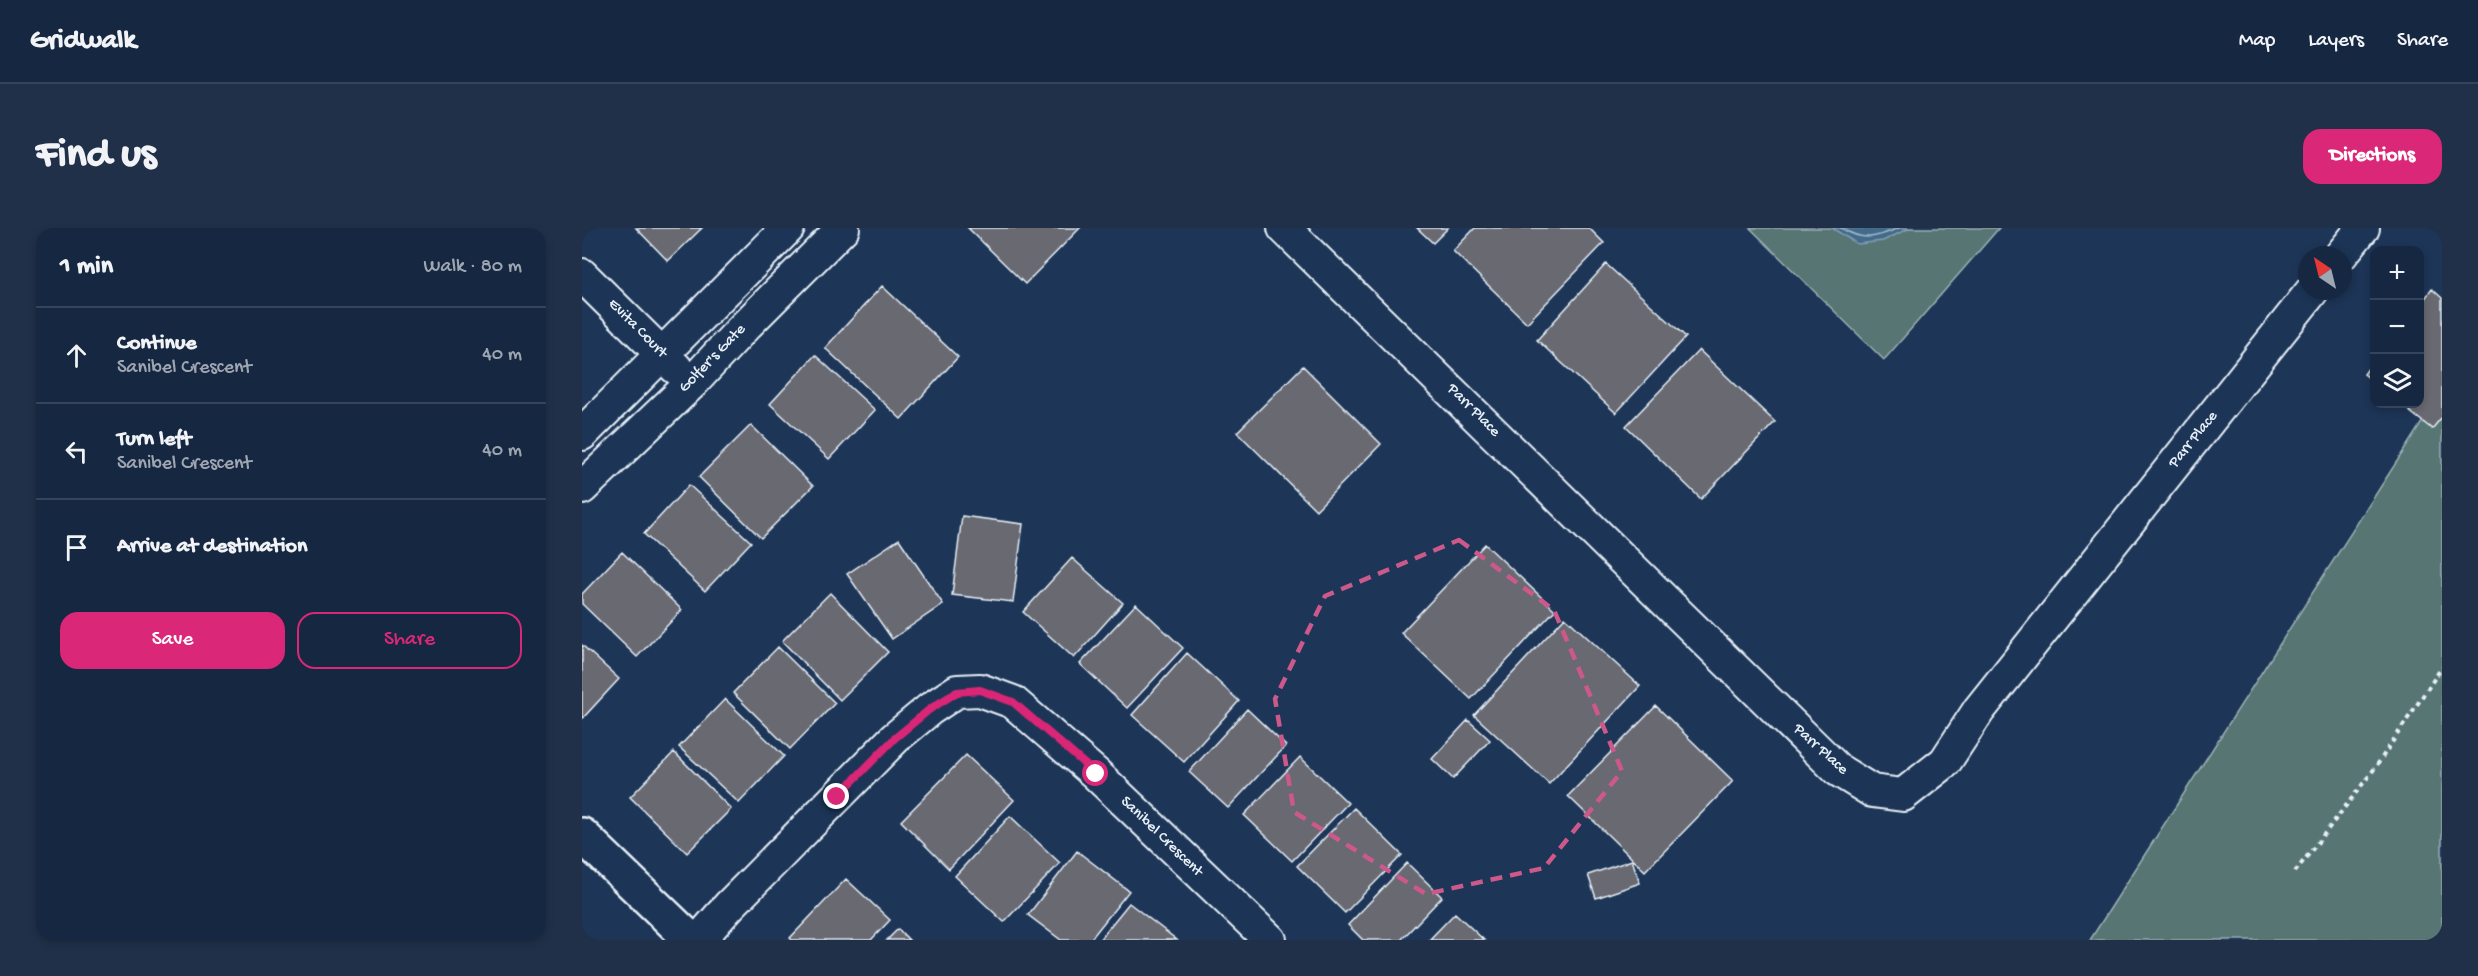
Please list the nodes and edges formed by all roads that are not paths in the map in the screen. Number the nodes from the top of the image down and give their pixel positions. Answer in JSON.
{"nodes":[{"id":1,"x":788,"y":228,"type":"edge"},
{"id":2,"x":843,"y":228,"type":"edge"},
{"id":3,"x":1284,"y":228,"type":"edge"},
{"id":4,"x":2363,"y":228,"type":"edge"},
{"id":5,"x":2348,"y":246,"type":"edge"},
{"id":6,"x":582,"y":275,"type":"edge"},
{"id":7,"x":2305,"y":300,"type":"edge"},
{"id":8,"x":661,"y":354,"type":"junction"},
{"id":9,"x":692,"y":383,"type":"junction"},
{"id":10,"x":582,"y":434,"type":"edge"},
{"id":11,"x":582,"y":488,"type":"edge"},
{"id":12,"x":582,"y":835,"type":"edge"},
{"id":13,"x":691,"y":940,"type":"edge"},
{"id":14,"x":699,"y":940,"type":"edge"},
{"id":15,"x":1270,"y":940,"type":"edge"}],
"edges":[{"from":1,"to":8,"type":"street"},
{"from":2,"to":9,"type":"street","name":"Golfer's Gate"},
{"from":3,"to":7,"type":"street","name":"Parr Place"},
{"from":4,"to":5,"type":"street"},
{"from":6,"to":8,"type":"street","name":"Evita Court"},
{"from":8,"to":9,"type":"street","name":"Evita Court"},
{"from":8,"to":10,"type":"street"},
{"from":9,"to":11,"type":"street","name":"Golfer's Gate"},
{"from":12,"to":13,"type":"street"},
{"from":14,"to":15,"type":"street","name":"Sanibel Crescent"}]}
